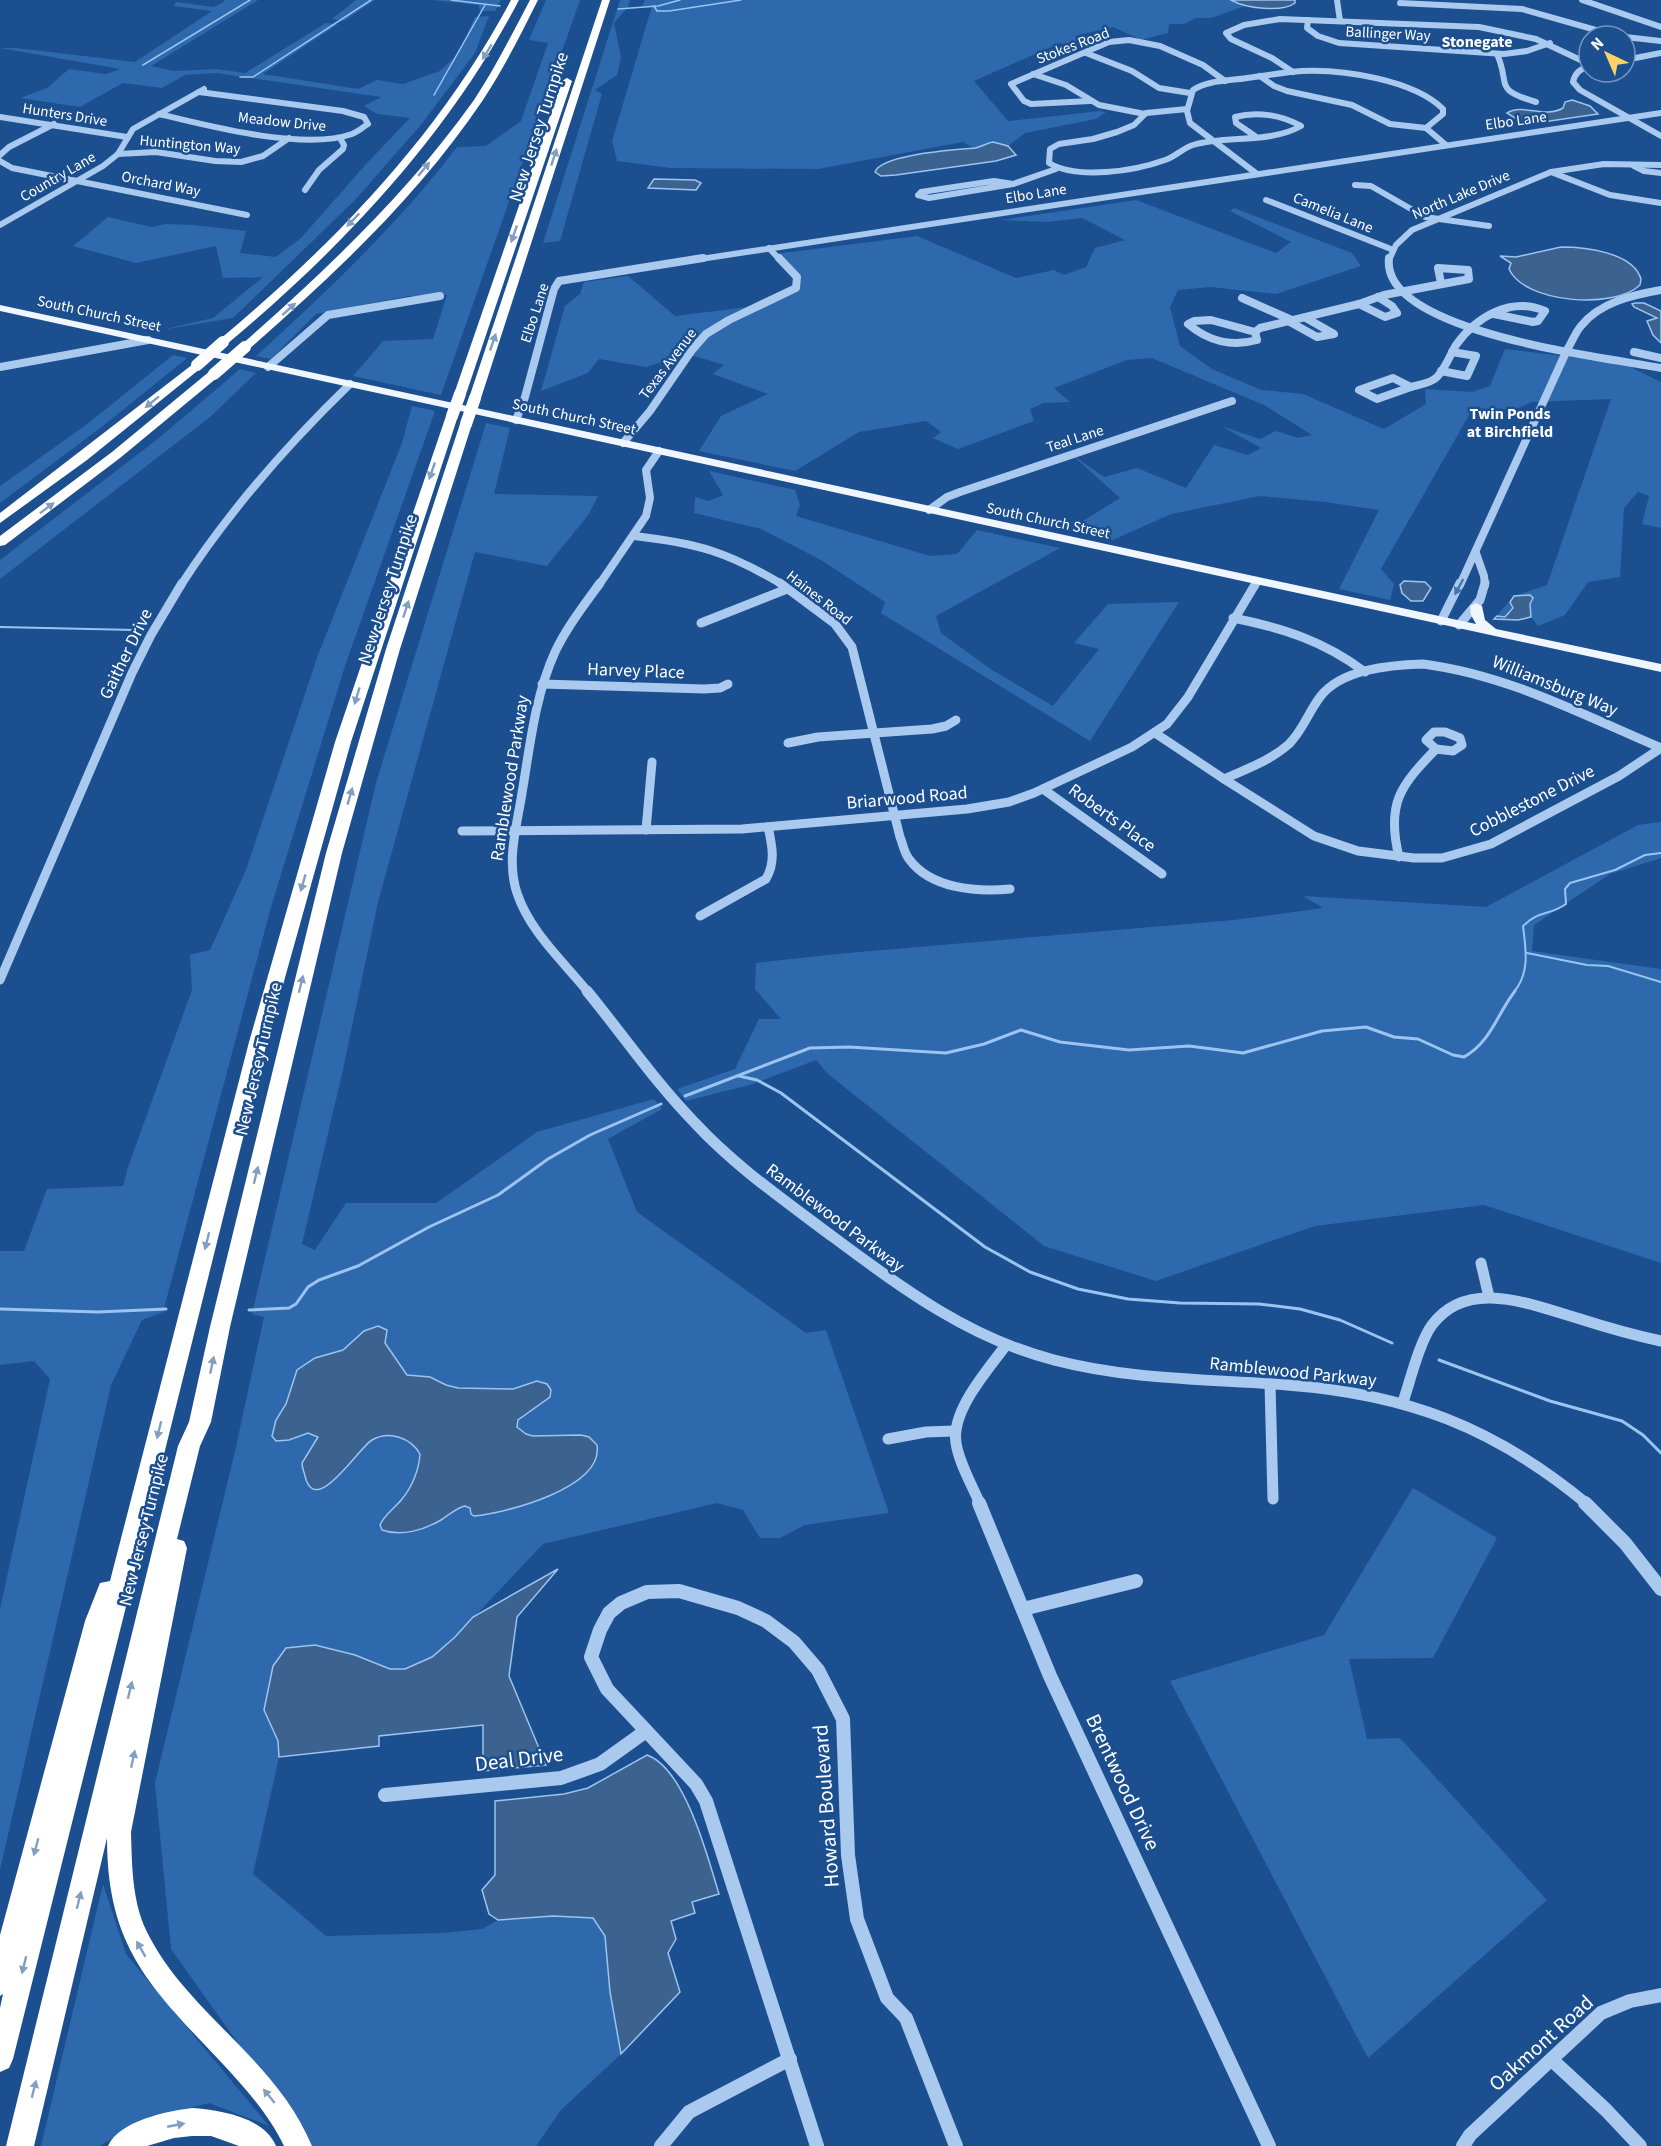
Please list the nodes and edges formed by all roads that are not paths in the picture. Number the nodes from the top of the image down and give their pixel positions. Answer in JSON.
{"nodes":[{"id":1,"x":515,"y":0,"type":"edge"},
{"id":2,"x":534,"y":0,"type":"edge"},
{"id":3,"x":594,"y":0,"type":"edge"},
{"id":4,"x":606,"y":0,"type":"edge"},
{"id":5,"x":1337,"y":0,"type":"edge"},
{"id":6,"x":1582,"y":0,"type":"edge"},
{"id":7,"x":1401,"y":7,"type":"edge"},
{"id":8,"x":590,"y":12,"type":"dead end"},
{"id":9,"x":1308,"y":20,"type":"junction"},
{"id":10,"x":1340,"y":21,"type":"junction"},
{"id":11,"x":1404,"y":24,"type":"junction"},
{"id":12,"x":1577,"y":25,"type":"edge"},
{"id":13,"x":1661,"y":27,"type":"edge"},
{"id":14,"x":1637,"y":38,"type":"edge"},
{"id":15,"x":1661,"y":41,"type":"edge"},
{"id":16,"x":1550,"y":43,"type":"junction"},
{"id":17,"x":1086,"y":52,"type":"junction"},
{"id":18,"x":1497,"y":54,"type":"junction"},
{"id":19,"x":1660,"y":54,"type":"edge"},
{"id":20,"x":1577,"y":58,"type":"edge"},
{"id":21,"x":1637,"y":58,"type":"edge"},
{"id":22,"x":571,"y":68,"type":"dead end"},
{"id":23,"x":1577,"y":71,"type":"edge"},
{"id":24,"x":1293,"y":72,"type":"junction"},
{"id":25,"x":1034,"y":74,"type":"junction"},
{"id":26,"x":1260,"y":76,"type":"junction"},
{"id":27,"x":1225,"y":81,"type":"junction"},
{"id":28,"x":210,"y":85,"type":"dead end"},
{"id":29,"x":199,"y":92,"type":"junction"},
{"id":30,"x":1190,"y":93,"type":"junction"},
{"id":31,"x":1090,"y":101,"type":"junction"},
{"id":32,"x":1536,"y":102,"type":"dead end"},
{"id":33,"x":1187,"y":109,"type":"junction"},
{"id":34,"x":1661,"y":113,"type":"edge"},
{"id":35,"x":159,"y":114,"type":"junction"},
{"id":36,"x":1145,"y":114,"type":"junction"},
{"id":37,"x":0,"y":117,"type":"edge"},
{"id":38,"x":1629,"y":118,"type":"junction"},
{"id":39,"x":55,"y":124,"type":"junction"},
{"id":40,"x":1426,"y":128,"type":"junction"},
{"id":41,"x":1255,"y":136,"type":"junction"},
{"id":42,"x":1661,"y":136,"type":"edge"},
{"id":43,"x":127,"y":137,"type":"junction"},
{"id":44,"x":289,"y":138,"type":"junction"},
{"id":45,"x":340,"y":138,"type":"junction"},
{"id":46,"x":1214,"y":142,"type":"junction"},
{"id":47,"x":1446,"y":145,"type":"junction"},
{"id":48,"x":118,"y":154,"type":"junction"},
{"id":49,"x":0,"y":155,"type":"edge"},
{"id":50,"x":0,"y":161,"type":"edge"},
{"id":51,"x":1632,"y":163,"type":"junction"},
{"id":52,"x":1661,"y":165,"type":"edge"},
{"id":53,"x":1056,"y":169,"type":"junction"},
{"id":54,"x":1551,"y":172,"type":"junction"},
{"id":55,"x":1661,"y":173,"type":"edge"},
{"id":56,"x":1257,"y":174,"type":"junction"},
{"id":57,"x":76,"y":182,"type":"junction"},
{"id":58,"x":1015,"y":184,"type":"junction"},
{"id":59,"x":1355,"y":185,"type":"dead end"},
{"id":60,"x":305,"y":190,"type":"dead end"},
{"id":61,"x":1266,"y":200,"type":"dead end"},
{"id":62,"x":1661,"y":203,"type":"edge"},
{"id":63,"x":247,"y":215,"type":"dead end"},
{"id":64,"x":1437,"y":218,"type":"junction"},
{"id":65,"x":1,"y":224,"type":"edge"},
{"id":66,"x":1489,"y":226,"type":"dead end"},
{"id":67,"x":769,"y":248,"type":"junction"},
{"id":68,"x":1391,"y":249,"type":"junction"},
{"id":69,"x":1441,"y":284,"type":"junction"},
{"id":70,"x":1661,"y":290,"type":"edge"},
{"id":71,"x":1403,"y":292,"type":"junction"},
{"id":72,"x":1643,"y":294,"type":"junction"},
{"id":73,"x":440,"y":296,"type":"dead end"},
{"id":74,"x":1661,"y":296,"type":"edge"},
{"id":75,"x":1378,"y":297,"type":"junction"},
{"id":76,"x":1242,"y":298,"type":"dead end"},
{"id":77,"x":1359,"y":304,"type":"junction"},
{"id":78,"x":0,"y":308,"type":"edge"},
{"id":79,"x":1494,"y":314,"type":"junction"},
{"id":80,"x":1306,"y":318,"type":"junction"},
{"id":81,"x":1292,"y":322,"type":"junction"},
{"id":82,"x":1470,"y":329,"type":"junction"},
{"id":83,"x":1256,"y":332,"type":"junction"},
{"id":84,"x":148,"y":340,"type":"junction"},
{"id":85,"x":1567,"y":350,"type":"junction"},
{"id":86,"x":1452,"y":352,"type":"junction"},
{"id":87,"x":1634,"y":352,"type":"dead end"},
{"id":88,"x":1661,"y":358,"type":"edge"},
{"id":89,"x":268,"y":367,"type":"junction"},
{"id":90,"x":0,"y":368,"type":"edge"},
{"id":91,"x":1661,"y":368,"type":"edge"},
{"id":92,"x":1441,"y":371,"type":"junction"},
{"id":93,"x":350,"y":384,"type":"junction"},
{"id":94,"x":1411,"y":387,"type":"junction"},
{"id":95,"x":1232,"y":401,"type":"dead end"},
{"id":96,"x":516,"y":420,"type":"junction"},
{"id":97,"x":623,"y":443,"type":"junction"},
{"id":98,"x":659,"y":451,"type":"junction"},
{"id":99,"x":929,"y":510,"type":"junction"},
{"id":100,"x":0,"y":519,"type":"edge"},
{"id":101,"x":634,"y":536,"type":"junction"},
{"id":102,"x":0,"y":542,"type":"edge"},
{"id":103,"x":1476,"y":554,"type":"junction"},
{"id":104,"x":1257,"y":581,"type":"junction"},
{"id":105,"x":787,"y":589,"type":"junction"},
{"id":106,"x":1476,"y":606,"type":"junction"},
{"id":107,"x":1233,"y":618,"type":"junction"},
{"id":108,"x":1441,"y":621,"type":"junction"},
{"id":109,"x":701,"y":623,"type":"dead end"},
{"id":110,"x":1459,"y":625,"type":"junction"},
{"id":111,"x":1495,"y":633,"type":"junction"},
{"id":112,"x":1661,"y":668,"type":"edge"},
{"id":113,"x":1365,"y":672,"type":"junction"},
{"id":114,"x":542,"y":684,"type":"junction"},
{"id":115,"x":728,"y":684,"type":"dead end"},
{"id":116,"x":956,"y":720,"type":"dead end"},
{"id":117,"x":875,"y":733,"type":"junction"},
{"id":118,"x":1155,"y":733,"type":"junction"},
{"id":119,"x":788,"y":743,"type":"dead end"},
{"id":120,"x":1661,"y":748,"type":"edge"},
{"id":121,"x":1436,"y":749,"type":"dead end"},
{"id":122,"x":652,"y":762,"type":"dead end"},
{"id":123,"x":1223,"y":779,"type":"junction"},
{"id":124,"x":1043,"y":789,"type":"junction"},
{"id":125,"x":895,"y":816,"type":"junction"},
{"id":126,"x":768,"y":827,"type":"junction"},
{"id":127,"x":516,"y":830,"type":"junction"},
{"id":128,"x":646,"y":830,"type":"junction"},
{"id":129,"x":462,"y":831,"type":"dead end"},
{"id":130,"x":1399,"y":857,"type":"junction"},
{"id":131,"x":1162,"y":874,"type":"dead end"},
{"id":132,"x":1010,"y":888,"type":"dead end"},
{"id":133,"x":700,"y":916,"type":"dead end"},
{"id":134,"x":0,"y":980,"type":"edge"},
{"id":135,"x":1481,"y":1263,"type":"dead end"},
{"id":136,"x":1489,"y":1297,"type":"junction"},
{"id":137,"x":1661,"y":1341,"type":"edge"},
{"id":138,"x":1006,"y":1345,"type":"junction"},
{"id":139,"x":1270,"y":1384,"type":"junction"},
{"id":140,"x":1403,"y":1402,"type":"junction"},
{"id":141,"x":200,"y":1422,"type":"junction"},
{"id":142,"x":954,"y":1431,"type":"junction"},
{"id":143,"x":888,"y":1439,"type":"dead end"},
{"id":144,"x":1273,"y":1499,"type":"dead end"},
{"id":145,"x":138,"y":1510,"type":"junction"},
{"id":146,"x":1136,"y":1581,"type":"dead end"},
{"id":147,"x":1661,"y":1589,"type":"edge"},
{"id":148,"x":1023,"y":1609,"type":"junction"},
{"id":149,"x":646,"y":1731,"type":"junction"},
{"id":150,"x":385,"y":1795,"type":"dead end"},
{"id":151,"x":0,"y":1983,"type":"edge"},
{"id":152,"x":1661,"y":1995,"type":"edge"},
{"id":153,"x":0,"y":2060,"type":"edge"},
{"id":154,"x":790,"y":2060,"type":"junction"},
{"id":155,"x":1552,"y":2060,"type":"junction"},
{"id":156,"x":20,"y":2146,"type":"edge"},
{"id":157,"x":122,"y":2146,"type":"edge"},
{"id":158,"x":261,"y":2146,"type":"edge"},
{"id":159,"x":298,"y":2146,"type":"edge"},
{"id":160,"x":661,"y":2146,"type":"edge"},
{"id":161,"x":817,"y":2146,"type":"edge"},
{"id":162,"x":956,"y":2146,"type":"edge"},
{"id":163,"x":1269,"y":2146,"type":"edge"},
{"id":164,"x":1463,"y":2146,"type":"edge"},
{"id":165,"x":1640,"y":2146,"type":"edge"}],
"edges":[{"from":1,"to":100,"type":"highway","one_way":true,"bridge":true},
{"from":102,"to":2,"type":"highway","one_way":true,"bridge":true},
{"from":3,"to":8,"type":"highway"},
{"from":141,"to":4,"type":"highway","name":"New Jersey Turnpike","one_way":true,"bridge":true},
{"from":5,"to":10,"type":"street"},
{"from":6,"to":13,"type":"street"},
{"from":7,"to":11,"type":"street"},
{"from":7,"to":12,"type":"street"},
{"from":9,"to":10,"type":"street"},
{"from":9,"to":18,"type":"street","name":"Ballinger Way"},
{"from":9,"to":24,"type":"street"},
{"from":10,"to":11,"type":"street"},
{"from":11,"to":16,"type":"street"},
{"from":14,"to":15,"type":"street"},
{"from":16,"to":18,"type":"street","name":"Ballinger Way"},
{"from":16,"to":20,"type":"street"},
{"from":17,"to":25,"type":"street","name":"Stokes Road"},
{"from":17,"to":27,"type":"street","name":"Stokes Road"},
{"from":17,"to":30,"type":"street"},
{"from":18,"to":32,"type":"street"},
{"from":19,"to":21,"type":"street"},
{"from":22,"to":145,"type":"highway","name":"New Jersey Turnpike","one_way":true,"bridge":true},
{"from":23,"to":38,"type":"street"},
{"from":24,"to":26,"type":"street"},
{"from":24,"to":40,"type":"street"},
{"from":25,"to":31,"type":"street"},
{"from":25,"to":31,"type":"street","name":"Stokes Road"},
{"from":26,"to":27,"type":"street"},
{"from":26,"to":40,"type":"street"},
{"from":27,"to":30,"type":"street"},
{"from":28,"to":29,"type":"street","name":"Country Lane"},
{"from":29,"to":35,"type":"street","name":"Country Lane"},
{"from":29,"to":45,"type":"street","name":"Meadow Drive"},
{"from":30,"to":33,"type":"street"},
{"from":31,"to":36,"type":"street"},
{"from":33,"to":36,"type":"street"},
{"from":33,"to":46,"type":"street"},
{"from":34,"to":38,"type":"street","name":"Elbo Lane"},
{"from":35,"to":43,"type":"street","name":"Country Lane"},
{"from":35,"to":44,"type":"street","name":"Meadow Drive"},
{"from":36,"to":53,"type":"street"},
{"from":37,"to":39,"type":"street","name":"Hunters Drive"},
{"from":38,"to":42,"type":"street"},
{"from":38,"to":47,"type":"street","name":"Elbo Lane"},
{"from":39,"to":43,"type":"street","name":"Hunters Drive"},
{"from":39,"to":49,"type":"street"},
{"from":40,"to":47,"type":"street"},
{"from":41,"to":41,"type":"street"},
{"from":41,"to":46,"type":"street"},
{"from":43,"to":48,"type":"street","name":"Country Lane"},
{"from":44,"to":45,"type":"street","name":"Meadow Drive"},
{"from":44,"to":48,"type":"street","name":"Huntington Way"},
{"from":45,"to":60,"type":"street"},
{"from":46,"to":53,"type":"street"},
{"from":46,"to":56,"type":"street"},
{"from":47,"to":56,"type":"street","name":"Elbo Lane"},
{"from":48,"to":57,"type":"street","name":"Country Lane"},
{"from":50,"to":57,"type":"street","name":"Orchard Way"},
{"from":51,"to":52,"type":"street","name":"North Lake Drive"},
{"from":51,"to":54,"type":"street","name":"North Lake Drive"},
{"from":51,"to":55,"type":"street"},
{"from":53,"to":58,"type":"street"},
{"from":54,"to":62,"type":"street"},
{"from":54,"to":64,"type":"street","name":"North Lake Drive"},
{"from":56,"to":67,"type":"street","name":"Elbo Lane"},
{"from":57,"to":63,"type":"street","name":"Orchard Way"},
{"from":57,"to":65,"type":"street","name":"Country Lane"},
{"from":58,"to":58,"type":"street"},
{"from":59,"to":64,"type":"street"},
{"from":61,"to":68,"type":"street","name":"Camelia Lane"},
{"from":64,"to":66,"type":"street"},
{"from":64,"to":68,"type":"street","name":"North Lake Drive"},
{"from":67,"to":96,"type":"street","name":"Elbo Lane"},
{"from":67,"to":97,"type":"street","name":"Texas Avenue"},
{"from":68,"to":71,"type":"street"},
{"from":69,"to":69,"type":"street"},
{"from":69,"to":71,"type":"street"},
{"from":70,"to":72,"type":"street"},
{"from":71,"to":75,"type":"street"},
{"from":71,"to":82,"type":"street"},
{"from":72,"to":74,"type":"street"},
{"from":72,"to":85,"type":"street"},
{"from":73,"to":89,"type":"street"},
{"from":75,"to":77,"type":"street"},
{"from":75,"to":77,"type":"street"},
{"from":76,"to":81,"type":"street"},
{"from":77,"to":80,"type":"street"},
{"from":78,"to":84,"type":"main road","name":"South Church Street"},
{"from":79,"to":79,"type":"street"},
{"from":79,"to":82,"type":"street"},
{"from":80,"to":81,"type":"street"},
{"from":80,"to":81,"type":"street"},
{"from":81,"to":83,"type":"street"},
{"from":82,"to":85,"type":"street"},
{"from":82,"to":86,"type":"street"},
{"from":83,"to":83,"type":"street"},
{"from":84,"to":89,"type":"main road","name":"South Church Street"},
{"from":84,"to":90,"type":"street"},
{"from":85,"to":91,"type":"street"},
{"from":85,"to":103,"type":"street"},
{"from":86,"to":92,"type":"street"},
{"from":86,"to":92,"type":"street"},
{"from":87,"to":88,"type":"street"},
{"from":89,"to":93,"type":"main road","name":"South Church Street"},
{"from":92,"to":94,"type":"street"},
{"from":93,"to":96,"type":"main road","name":"South Church Street"},
{"from":93,"to":134,"type":"street","name":"Gaither Drive"},
{"from":94,"to":94,"type":"street"},
{"from":95,"to":99,"type":"street","name":"Teal Lane"},
{"from":96,"to":97,"type":"main road","name":"South Church Street"},
{"from":97,"to":98,"type":"main road","name":"South Church Street"},
{"from":98,"to":99,"type":"main road","name":"South Church Street"},
{"from":98,"to":101,"type":"street","name":"Ramblewood Parkway"},
{"from":99,"to":104,"type":"main road","name":"South Church Street"},
{"from":101,"to":105,"type":"street","name":"Haines Road"},
{"from":101,"to":114,"type":"street","name":"Ramblewood Parkway"},
{"from":103,"to":106,"type":"street"},
{"from":103,"to":108,"type":"street","one_way":true},
{"from":104,"to":107,"type":"street","name":"Briarwood Road"},
{"from":104,"to":108,"type":"main road","name":"South Church Street"},
{"from":105,"to":109,"type":"street"},
{"from":105,"to":117,"type":"street","name":"Haines Road"},
{"from":106,"to":110,"type":"street"},
{"from":106,"to":111,"type":"main road"},
{"from":107,"to":113,"type":"street"},
{"from":107,"to":118,"type":"street","name":"Briarwood Road"},
{"from":108,"to":110,"type":"main road","name":"South Church Street"},
{"from":110,"to":111,"type":"main road","name":"South Church Street"},
{"from":111,"to":112,"type":"main road","name":"South Church Street"},
{"from":113,"to":120,"type":"street","name":"Williamsburg Way"},
{"from":113,"to":123,"type":"street","name":"Williamsburg Way"},
{"from":114,"to":115,"type":"street","name":"Harvey Place"},
{"from":114,"to":127,"type":"street","name":"Ramblewood Parkway"},
{"from":116,"to":117,"type":"street"},
{"from":117,"to":119,"type":"street"},
{"from":117,"to":125,"type":"street","name":"Haines Road"},
{"from":118,"to":123,"type":"street","name":"Cobblestone Drive"},
{"from":118,"to":124,"type":"street","name":"Briarwood Road"},
{"from":120,"to":130,"type":"street","name":"Cobblestone Drive"},
{"from":121,"to":130,"type":"street"},
{"from":122,"to":128,"type":"street"},
{"from":123,"to":130,"type":"street","name":"Cobblestone Drive"},
{"from":124,"to":125,"type":"street","name":"Briarwood Road"},
{"from":124,"to":131,"type":"street","name":"Roberts Place"},
{"from":125,"to":126,"type":"street","name":"Briarwood Road"},
{"from":125,"to":132,"type":"street","name":"Haines Road"},
{"from":126,"to":128,"type":"street","name":"Briarwood Road"},
{"from":126,"to":133,"type":"street"},
{"from":127,"to":128,"type":"street","name":"Briarwood Road"},
{"from":127,"to":129,"type":"street","name":"Briarwood Road"},
{"from":127,"to":138,"type":"street","name":"Ramblewood Parkway"},
{"from":135,"to":136,"type":"street"},
{"from":136,"to":137,"type":"street"},
{"from":136,"to":140,"type":"street"},
{"from":138,"to":139,"type":"street","name":"Ramblewood Parkway"},
{"from":138,"to":142,"type":"street"},
{"from":139,"to":140,"type":"street","name":"Ramblewood Parkway"},
{"from":139,"to":144,"type":"street"},
{"from":140,"to":147,"type":"street","name":"Ramblewood Parkway"},
{"from":156,"to":141,"type":"highway","name":"New Jersey Turnpike","one_way":true},
{"from":159,"to":141,"type":"highway","one_way":true},
{"from":142,"to":143,"type":"street"},
{"from":142,"to":148,"type":"street","name":"Brentwood Drive"},
{"from":145,"to":151,"type":"highway","one_way":true},
{"from":145,"to":153,"type":"highway","name":"New Jersey Turnpike","one_way":true},
{"from":146,"to":148,"type":"street"},
{"from":148,"to":163,"type":"street","name":"Brentwood Drive"},
{"from":149,"to":150,"type":"street","name":"Deal Drive"},
{"from":149,"to":154,"type":"street","name":"Howard Boulevard"},
{"from":149,"to":162,"type":"street","name":"Howard Boulevard"},
{"from":152,"to":155,"type":"street","name":"Oakmont Road"},
{"from":154,"to":160,"type":"street"},
{"from":154,"to":161,"type":"street","name":"Howard Boulevard"},
{"from":155,"to":164,"type":"street","name":"Oakmont Road"},
{"from":155,"to":165,"type":"street"},
{"from":157,"to":158,"type":"highway","one_way":true}]}
